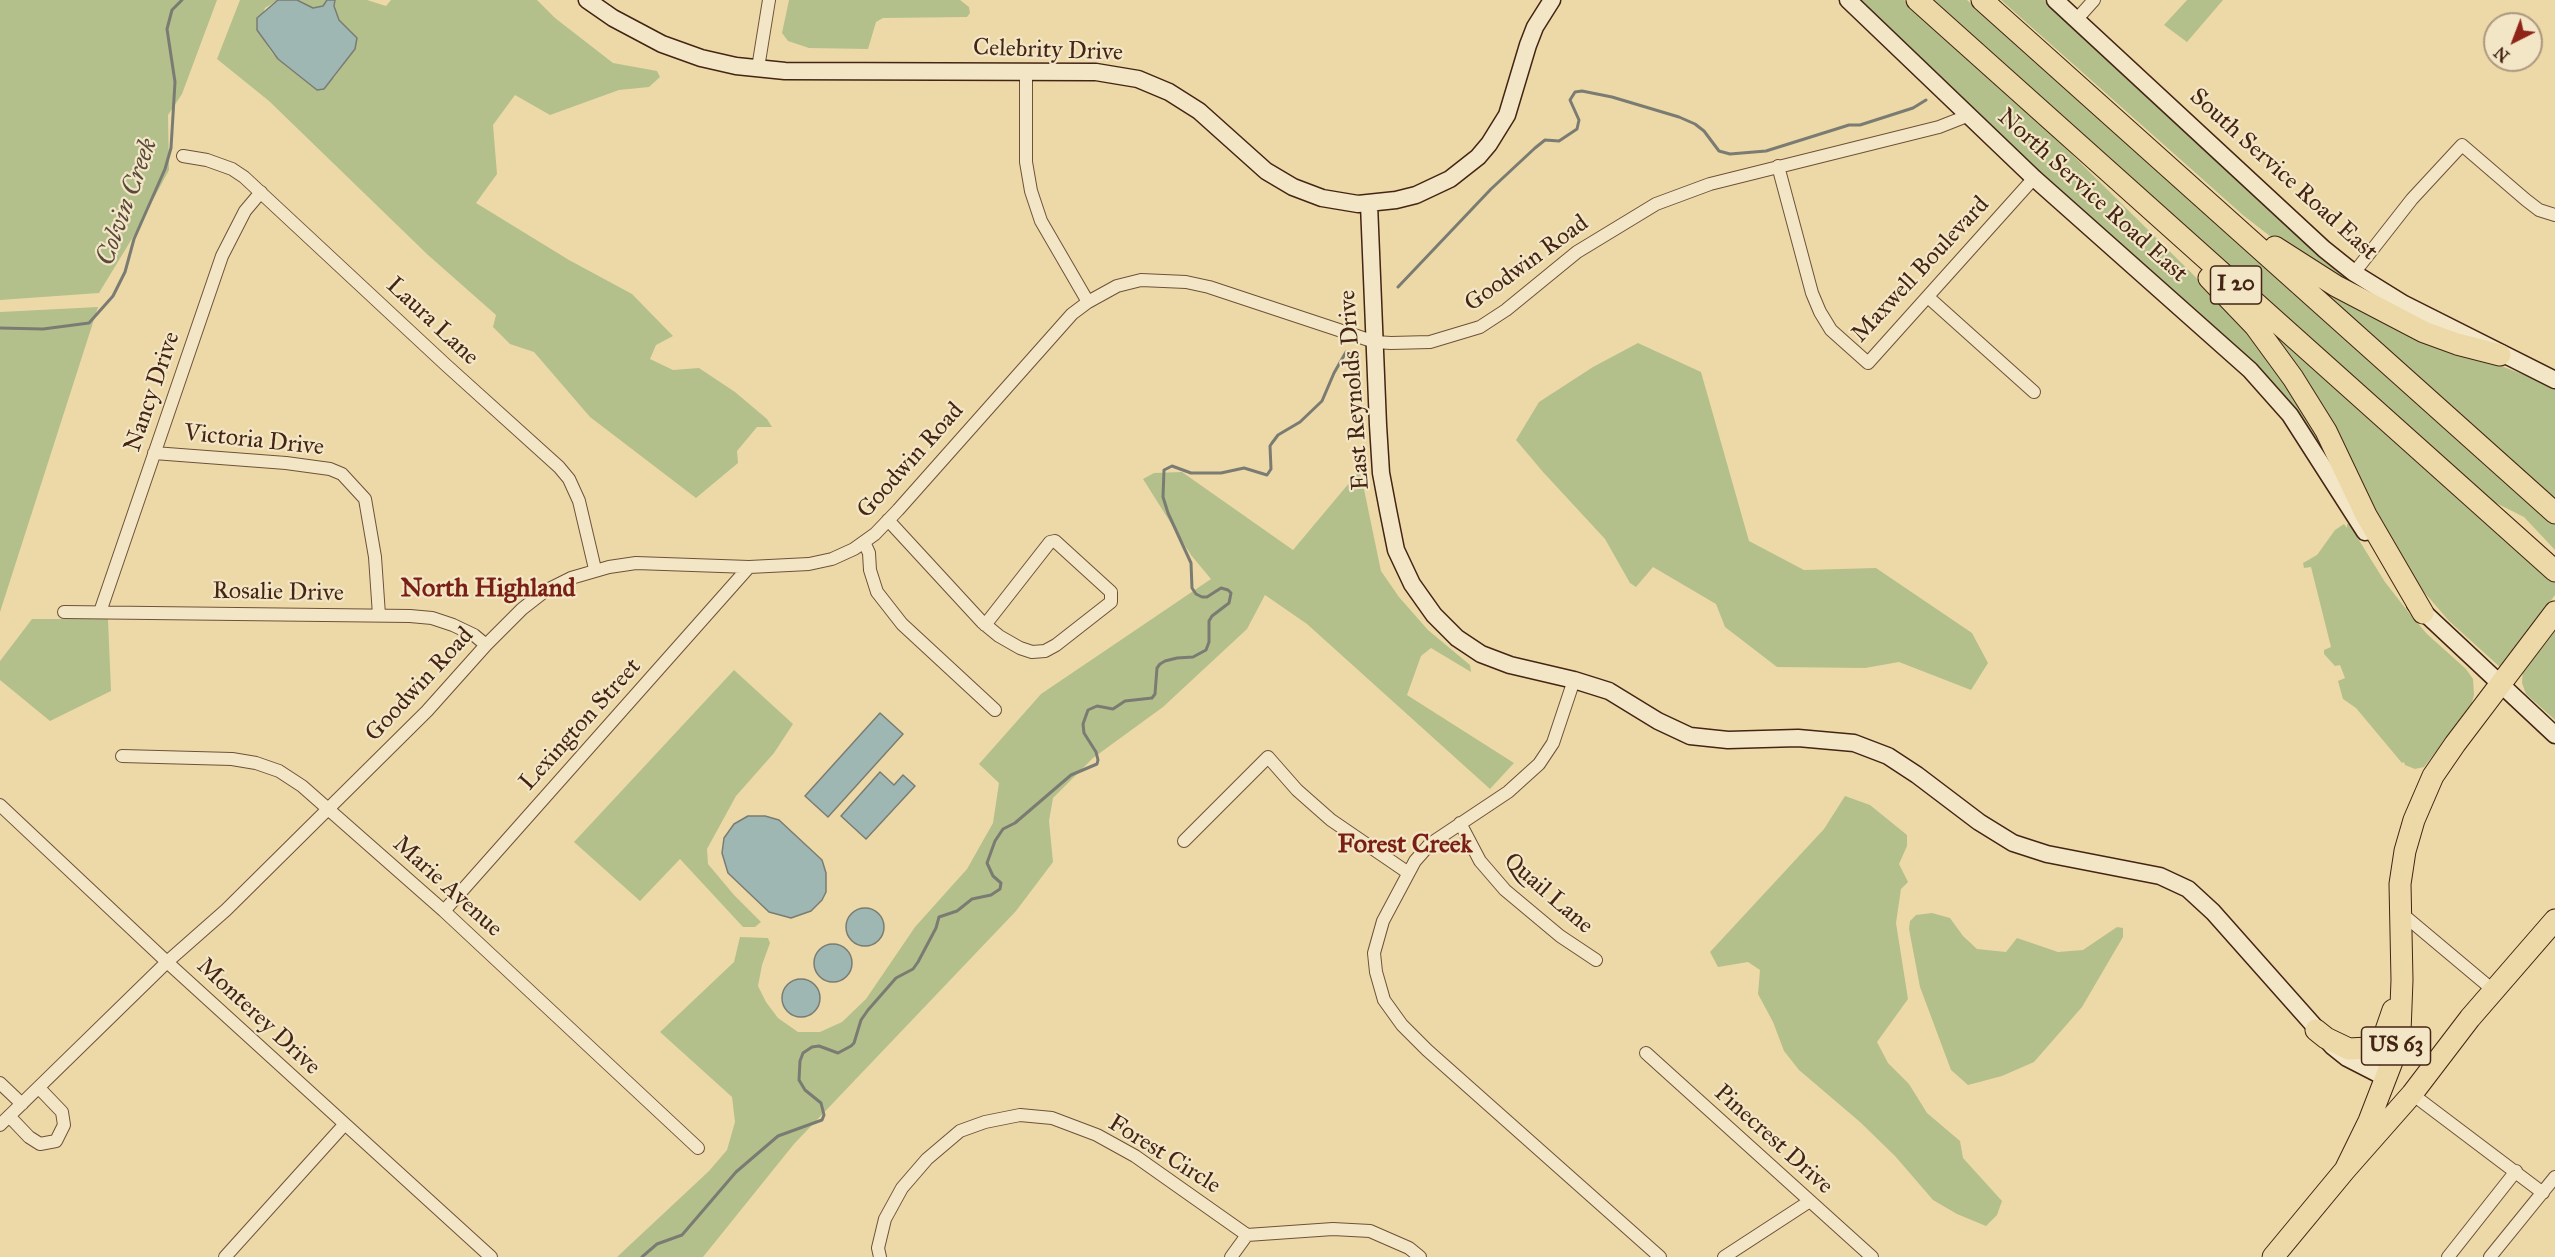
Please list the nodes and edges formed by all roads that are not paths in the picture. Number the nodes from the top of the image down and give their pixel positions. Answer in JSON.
{"nodes":[{"id":1,"x":587,"y":0,"type":"edge"},
{"id":2,"x":769,"y":0,"type":"edge"},
{"id":3,"x":1551,"y":0,"type":"edge"},
{"id":4,"x":1848,"y":0,"type":"edge"},
{"id":5,"x":1917,"y":0,"type":"edge"},
{"id":6,"x":1982,"y":0,"type":"edge"},
{"id":7,"x":2055,"y":0,"type":"edge"},
{"id":8,"x":2094,"y":0,"type":"edge"},
{"id":9,"x":2077,"y":19,"type":"junction"},
{"id":10,"x":758,"y":68,"type":"junction"},
{"id":11,"x":1026,"y":72,"type":"junction"},
{"id":12,"x":1967,"y":116,"type":"junction"},
{"id":13,"x":183,"y":156,"type":"dead end"},
{"id":14,"x":1778,"y":166,"type":"junction"},
{"id":15,"x":2171,"y":170,"type":"junction"},
{"id":16,"x":2110,"y":173,"type":"junction"},
{"id":17,"x":2034,"y":178,"type":"junction"},
{"id":18,"x":261,"y":192,"type":"junction"},
{"id":19,"x":1369,"y":204,"type":"junction"},
{"id":20,"x":2555,"y":215,"type":"edge"},
{"id":21,"x":2354,"y":273,"type":"junction"},
{"id":22,"x":1928,"y":297,"type":"junction"},
{"id":23,"x":1088,"y":302,"type":"junction"},
{"id":24,"x":1375,"y":342,"type":"junction"},
{"id":25,"x":2500,"y":354,"type":"junction"},
{"id":26,"x":2555,"y":380,"type":"edge"},
{"id":27,"x":2034,"y":392,"type":"dead end"},
{"id":28,"x":154,"y":453,"type":"junction"},
{"id":29,"x":2555,"y":513,"type":"edge"},
{"id":30,"x":888,"y":520,"type":"junction"},
{"id":31,"x":864,"y":542,"type":"junction"},
{"id":32,"x":749,"y":567,"type":"junction"},
{"id":33,"x":595,"y":569,"type":"junction"},
{"id":34,"x":2555,"y":571,"type":"edge"},
{"id":35,"x":64,"y":612,"type":"dead end"},
{"id":36,"x":100,"y":612,"type":"junction"},
{"id":37,"x":2422,"y":613,"type":"junction"},
{"id":38,"x":379,"y":615,"type":"junction"},
{"id":39,"x":2552,"y":616,"type":"edge"},
{"id":40,"x":985,"y":625,"type":"junction"},
{"id":41,"x":486,"y":645,"type":"junction"},
{"id":42,"x":1574,"y":680,"type":"junction"},
{"id":43,"x":2500,"y":685,"type":"junction"},
{"id":44,"x":995,"y":710,"type":"dead end"},
{"id":45,"x":2555,"y":735,"type":"edge"},
{"id":46,"x":122,"y":756,"type":"dead end"},
{"id":47,"x":0,"y":805,"type":"edge"},
{"id":48,"x":329,"y":808,"type":"junction"},
{"id":49,"x":1460,"y":823,"type":"junction"},
{"id":50,"x":1184,"y":841,"type":"dead end"},
{"id":51,"x":1407,"y":873,"type":"junction"},
{"id":52,"x":444,"y":911,"type":"junction"},
{"id":53,"x":2399,"y":912,"type":"junction"},
{"id":54,"x":2555,"y":920,"type":"edge"},
{"id":55,"x":2401,"y":953,"type":"junction"},
{"id":56,"x":1596,"y":960,"type":"dead end"},
{"id":57,"x":167,"y":962,"type":"junction"},
{"id":58,"x":2493,"y":990,"type":"junction"},
{"id":59,"x":2316,"y":1030,"type":"junction"},
{"id":60,"x":1646,"y":1053,"type":"dead end"},
{"id":61,"x":2386,"y":1078,"type":"junction"},
{"id":62,"x":0,"y":1083,"type":"edge"},
{"id":63,"x":39,"y":1088,"type":"junction"},
{"id":64,"x":2412,"y":1094,"type":"junction"},
{"id":65,"x":22,"y":1104,"type":"junction"},
{"id":66,"x":4,"y":1121,"type":"edge"},
{"id":67,"x":344,"y":1125,"type":"junction"},
{"id":68,"x":698,"y":1148,"type":"dead end"},
{"id":69,"x":2345,"y":1170,"type":"junction"},
{"id":70,"x":2516,"y":1171,"type":"junction"},
{"id":71,"x":2555,"y":1177,"type":"edge"},
{"id":72,"x":2543,"y":1193,"type":"junction"},
{"id":73,"x":1810,"y":1201,"type":"junction"},
{"id":74,"x":1247,"y":1236,"type":"junction"},
{"id":75,"x":225,"y":1257,"type":"edge"},
{"id":76,"x":491,"y":1257,"type":"edge"},
{"id":77,"x":880,"y":1257,"type":"edge"},
{"id":78,"x":1231,"y":1257,"type":"edge"},
{"id":79,"x":1420,"y":1257,"type":"edge"},
{"id":80,"x":1660,"y":1257,"type":"edge"},
{"id":81,"x":1724,"y":1257,"type":"edge"},
{"id":82,"x":1872,"y":1257,"type":"edge"},
{"id":83,"x":2273,"y":1257,"type":"edge"},
{"id":84,"x":2448,"y":1257,"type":"edge"},
{"id":85,"x":2490,"y":1257,"type":"edge"}],
"edges":[{"from":1,"to":10,"type":"street","name":"Celebrity Drive"},
{"from":2,"to":10,"type":"street"},
{"from":3,"to":19,"type":"street","name":"Celebrity Drive"},
{"from":4,"to":12,"type":"street","name":"North Service Road East"},
{"from":5,"to":16,"type":"highway","number":"I 20"},
{"from":6,"to":15,"type":"highway","number":"I 20"},
{"from":7,"to":9,"type":"street","name":"South Service Road East"},
{"from":8,"to":9,"type":"street"},
{"from":9,"to":21,"type":"street","name":"South Service Road East"},
{"from":10,"to":11,"type":"street","name":"Celebrity Drive"},
{"from":11,"to":19,"type":"street","name":"Celebrity Drive"},
{"from":11,"to":23,"type":"street"},
{"from":12,"to":14,"type":"street","name":"Goodwin Road"},
{"from":12,"to":17,"type":"street","name":"North Service Road East"},
{"from":13,"to":18,"type":"street","name":"Laura Lane"},
{"from":14,"to":22,"type":"street","name":"Maxwell Boulevard"},
{"from":14,"to":24,"type":"street","name":"Goodwin Road"},
{"from":15,"to":25,"type":"highway"},
{"from":15,"to":29,"type":"highway","number":"I 20"},
{"from":16,"to":34,"type":"highway","number":"I 20"},
{"from":16,"to":37,"type":"highway"},
{"from":17,"to":22,"type":"street","name":"Maxwell Boulevard"},
{"from":17,"to":37,"type":"street","name":"North Service Road East"},
{"from":18,"to":28,"type":"street","name":"Nancy Drive"},
{"from":18,"to":33,"type":"street","name":"Laura Lane"},
{"from":19,"to":24,"type":"street","name":"East Reynolds Drive"},
{"from":20,"to":21,"type":"street"},
{"from":21,"to":25,"type":"street","name":"South Service Road East"},
{"from":22,"to":27,"type":"street"},
{"from":23,"to":24,"type":"street","name":"Goodwin Road"},
{"from":23,"to":30,"type":"street","name":"Goodwin Road"},
{"from":24,"to":42,"type":"street","name":"East Reynolds Drive"},
{"from":25,"to":26,"type":"street","name":"South Service Road East"},
{"from":28,"to":36,"type":"street","name":"Nancy Drive"},
{"from":28,"to":38,"type":"street","name":"Victoria Drive"},
{"from":30,"to":31,"type":"street","name":"Goodwin Road"},
{"from":30,"to":40,"type":"street"},
{"from":31,"to":32,"type":"street","name":"Goodwin Road"},
{"from":31,"to":44,"type":"street"},
{"from":32,"to":33,"type":"street","name":"Goodwin Road"},
{"from":32,"to":52,"type":"street","name":"Lexington Street"},
{"from":33,"to":41,"type":"street","name":"Goodwin Road"},
{"from":35,"to":36,"type":"street","name":"Rosalie Drive"},
{"from":36,"to":38,"type":"street","name":"Rosalie Drive"},
{"from":37,"to":43,"type":"street","name":"North Service Road East"},
{"from":38,"to":41,"type":"street","name":"Rosalie Drive"},
{"from":39,"to":43,"type":"highway","number":"US 63"},
{"from":40,"to":40,"type":"street"},
{"from":41,"to":48,"type":"street","name":"Goodwin Road"},
{"from":42,"to":49,"type":"street"},
{"from":42,"to":59,"type":"street","name":"East Reynolds Drive"},
{"from":43,"to":45,"type":"street","name":"North Service Road East"},
{"from":43,"to":53,"type":"highway","number":"US 63"},
{"from":46,"to":48,"type":"street","name":"Marie Avenue"},
{"from":47,"to":57,"type":"street","name":"Monterey Drive"},
{"from":48,"to":52,"type":"street","name":"Marie Avenue"},
{"from":48,"to":57,"type":"street","name":"Goodwin Road"},
{"from":49,"to":51,"type":"street"},
{"from":49,"to":56,"type":"street","name":"Quail Lane"},
{"from":50,"to":51,"type":"street"},
{"from":51,"to":80,"type":"street"},
{"from":52,"to":68,"type":"street","name":"Marie Avenue"},
{"from":53,"to":55,"type":"highway","number":"US 63"},
{"from":53,"to":58,"type":"street"},
{"from":54,"to":58,"type":"highway","number":"US 63"},
{"from":55,"to":59,"type":"highway"},
{"from":55,"to":61,"type":"highway","number":"US 63"},
{"from":57,"to":63,"type":"street","name":"Goodwin Road"},
{"from":57,"to":67,"type":"street","name":"Monterey Drive"},
{"from":58,"to":64,"type":"highway","number":"US 63"},
{"from":59,"to":61,"type":"street","name":"East Reynolds Drive"},
{"from":60,"to":73,"type":"street","name":"Pinecrest Drive"},
{"from":61,"to":64,"type":"highway"},
{"from":61,"to":69,"type":"highway","number":"US 63"},
{"from":62,"to":65,"type":"street"},
{"from":63,"to":65,"type":"street","name":"Goodwin Road"},
{"from":63,"to":66,"type":"street"},
{"from":64,"to":69,"type":"highway","number":"US 63"},
{"from":64,"to":70,"type":"street"},
{"from":65,"to":66,"type":"street","name":"Goodwin Road"},
{"from":67,"to":75,"type":"street"},
{"from":67,"to":76,"type":"street","name":"Monterey Drive"},
{"from":69,"to":83,"type":"highway","number":"US 63"},
{"from":70,"to":72,"type":"street"},
{"from":70,"to":84,"type":"street"},
{"from":71,"to":72,"type":"street"},
{"from":72,"to":85,"type":"street"},
{"from":73,"to":81,"type":"street"},
{"from":73,"to":82,"type":"street","name":"Pinecrest Drive"},
{"from":74,"to":77,"type":"street","name":"Forest Circle"},
{"from":74,"to":78,"type":"street"},
{"from":74,"to":79,"type":"street"}]}
